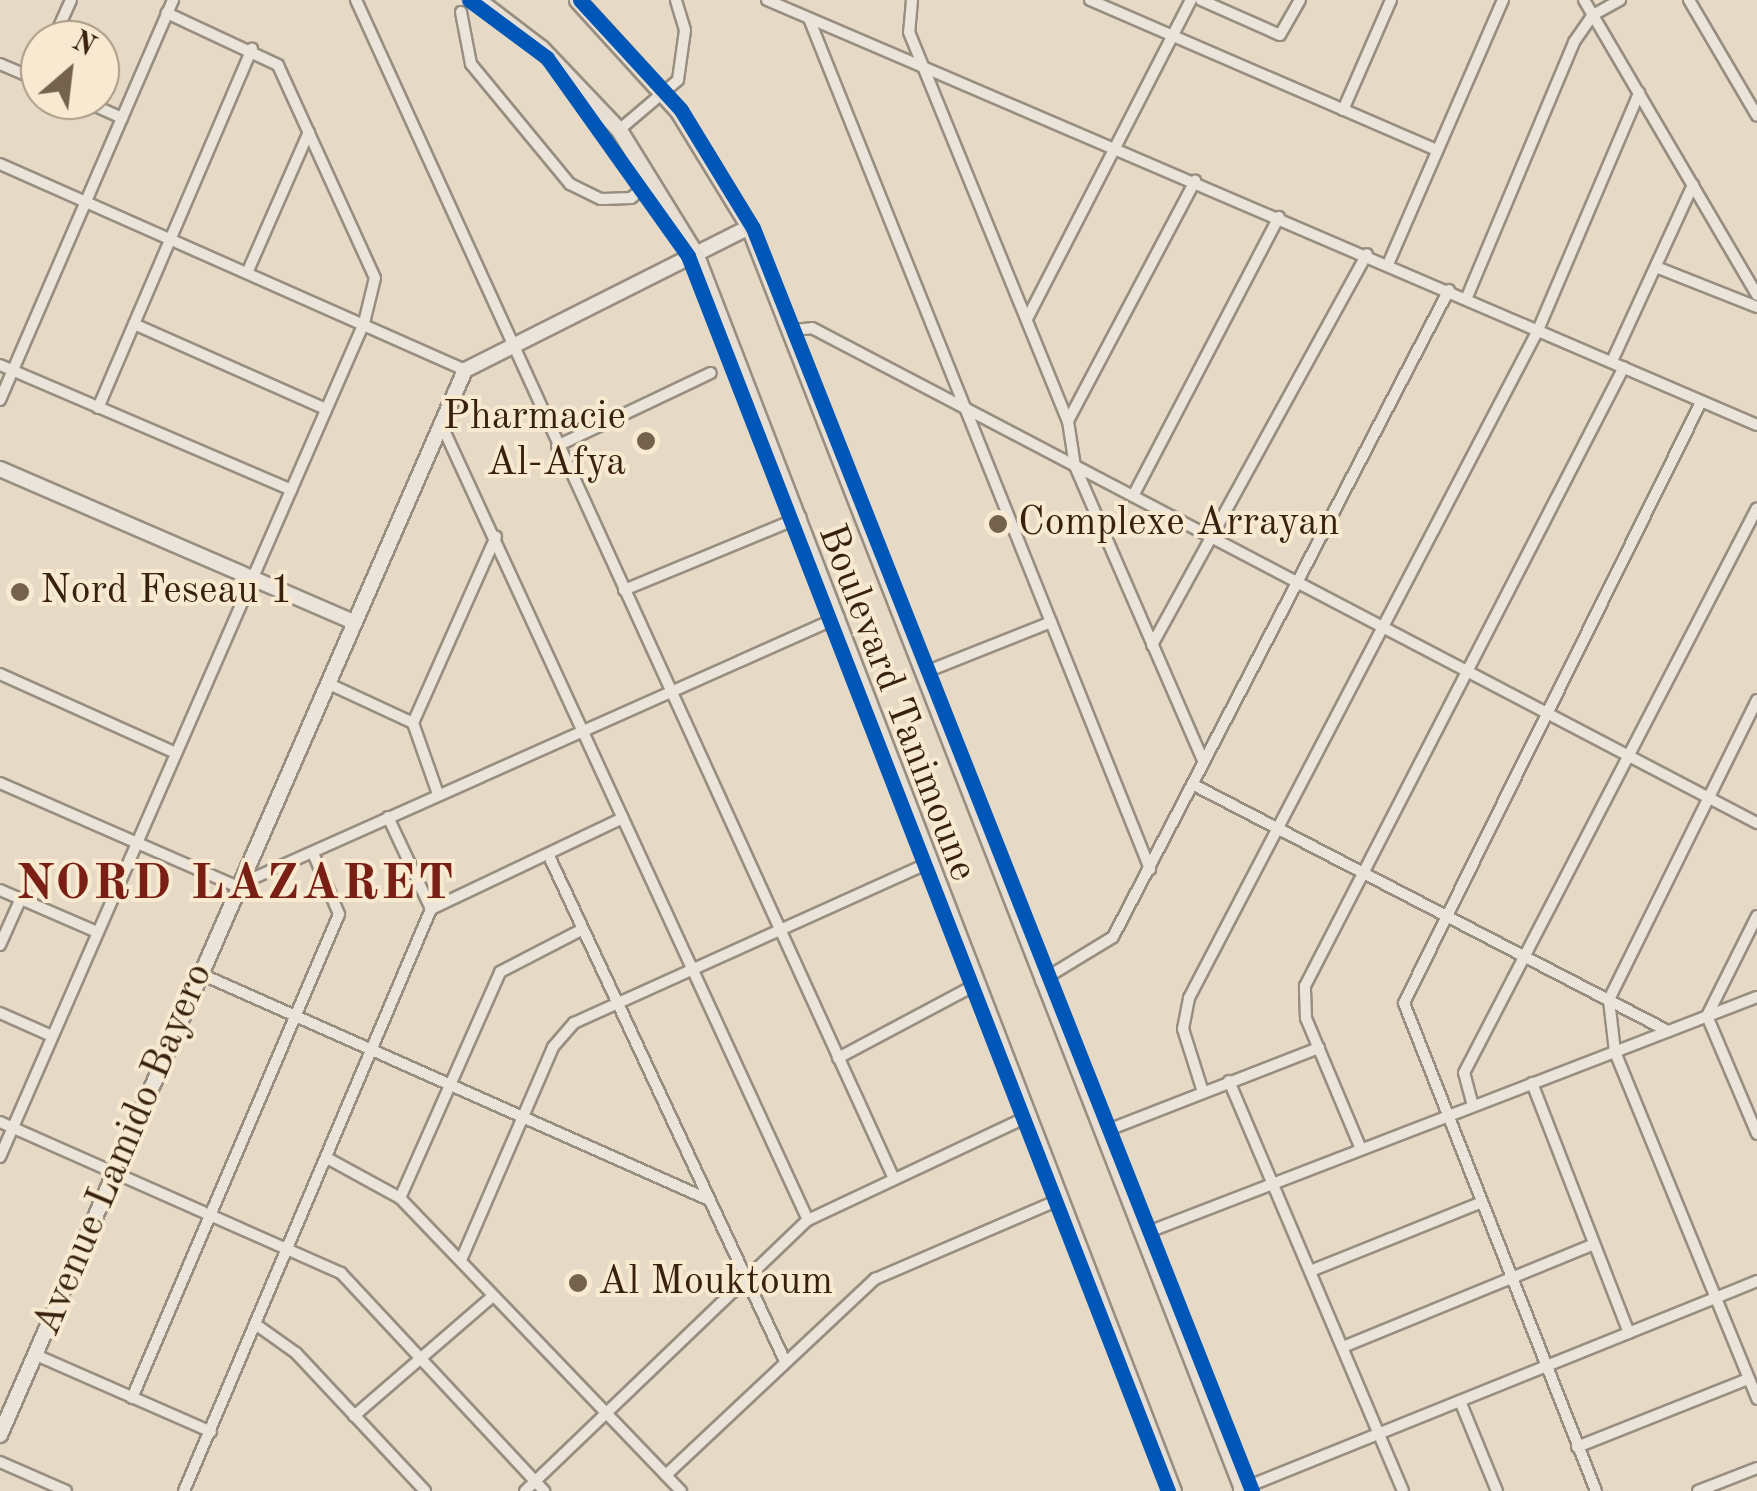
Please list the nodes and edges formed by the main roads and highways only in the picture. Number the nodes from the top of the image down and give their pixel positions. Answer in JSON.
{"nodes":[{"id":1,"x":478,"y":0,"type":"edge"},
{"id":2,"x":576,"y":0,"type":"edge"},
{"id":3,"x":1240,"y":1490,"type":"edge"},
{"id":4,"x":1173,"y":1491,"type":"edge"}],
"edges":[{"from":1,"to":4,"type":"main road","name":"Boulevard Tanimoune"},
{"from":2,"to":3,"type":"main road","name":"Boulevard Tanimoune"}]}
